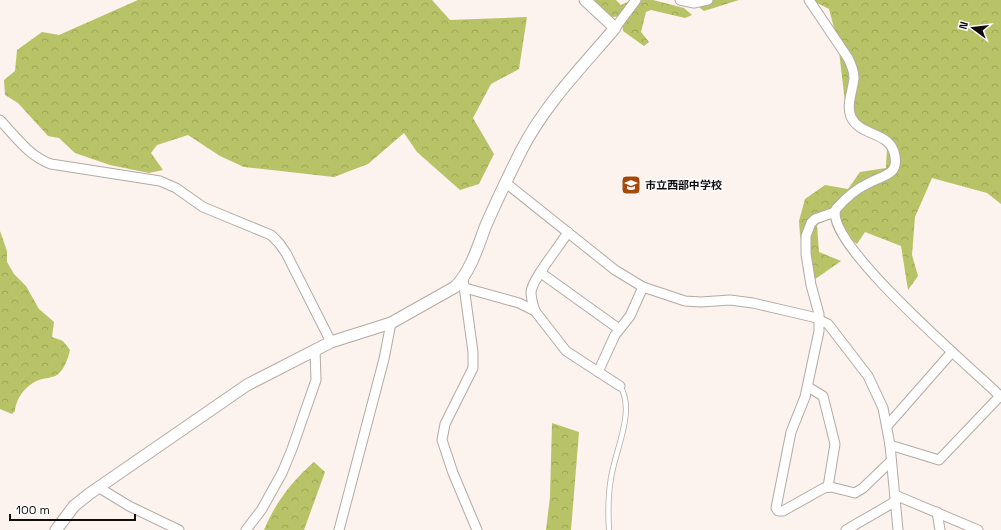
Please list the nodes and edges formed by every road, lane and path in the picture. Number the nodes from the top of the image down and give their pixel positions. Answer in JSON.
{"nodes":[{"id":1,"x":585,"y":0,"type":"edge"},
{"id":2,"x":636,"y":0,"type":"edge"},
{"id":3,"x":680,"y":0,"type":"edge"},
{"id":4,"x":708,"y":0,"type":"edge"},
{"id":5,"x":810,"y":0,"type":"edge"},
{"id":6,"x":615,"y":28,"type":"junction"},
{"id":7,"x":0,"y":120,"type":"edge"},
{"id":8,"x":506,"y":184,"type":"junction"},
{"id":9,"x":835,"y":212,"type":"junction"},
{"id":10,"x":568,"y":232,"type":"junction"},
{"id":11,"x":541,"y":273,"type":"junction"},
{"id":12,"x":464,"y":284,"type":"junction"},
{"id":13,"x":643,"y":287,"type":"junction"},
{"id":14,"x":535,"y":311,"type":"junction"},
{"id":15,"x":819,"y":319,"type":"junction"},
{"id":16,"x":391,"y":323,"type":"junction"},
{"id":17,"x":619,"y":329,"type":"junction"},
{"id":18,"x":331,"y":342,"type":"junction"},
{"id":19,"x":315,"y":349,"type":"junction"},
{"id":20,"x":952,"y":352,"type":"junction"},
{"id":21,"x":598,"y":372,"type":"junction"},
{"id":22,"x":620,"y":386,"type":"joint"},
{"id":23,"x":808,"y":387,"type":"junction"},
{"id":24,"x":1001,"y":396,"type":"edge"},
{"id":25,"x":887,"y":426,"type":"junction"},
{"id":26,"x":890,"y":445,"type":"junction"},
{"id":27,"x":891,"y":461,"type":"junction"},
{"id":28,"x":98,"y":487,"type":"junction"},
{"id":29,"x":828,"y":487,"type":"junction"},
{"id":30,"x":896,"y":498,"type":"junction"},
{"id":31,"x":937,"y":512,"type":"junction"},
{"id":32,"x":56,"y":530,"type":"edge"},
{"id":33,"x":179,"y":530,"type":"edge"},
{"id":34,"x":246,"y":530,"type":"edge"},
{"id":35,"x":339,"y":530,"type":"edge"},
{"id":36,"x":478,"y":530,"type":"edge"},
{"id":37,"x":609,"y":530,"type":"edge"},
{"id":38,"x":846,"y":530,"type":"edge"},
{"id":39,"x":898,"y":530,"type":"edge"},
{"id":40,"x":940,"y":530,"type":"edge"},
{"id":41,"x":978,"y":530,"type":"edge"}],
"edges":[{"from":1,"to":6,"type":"street"},
{"from":2,"to":6,"type":"street"},
{"from":3,"to":4,"type":"street"},
{"from":5,"to":9,"type":"street"},
{"from":6,"to":8,"type":"street"},
{"from":7,"to":18,"type":"street"},
{"from":8,"to":10,"type":"street"},
{"from":8,"to":12,"type":"street"},
{"from":9,"to":15,"type":"street"},
{"from":9,"to":20,"type":"street"},
{"from":10,"to":11,"type":"street"},
{"from":10,"to":13,"type":"street"},
{"from":11,"to":14,"type":"street"},
{"from":11,"to":17,"type":"street"},
{"from":12,"to":14,"type":"street"},
{"from":12,"to":16,"type":"street"},
{"from":12,"to":36,"type":"street"},
{"from":13,"to":15,"type":"street"},
{"from":13,"to":17,"type":"street"},
{"from":14,"to":21,"type":"street"},
{"from":15,"to":23,"type":"street"},
{"from":15,"to":25,"type":"street"},
{"from":16,"to":18,"type":"street"},
{"from":16,"to":35,"type":"street"},
{"from":17,"to":21,"type":"street"},
{"from":18,"to":19,"type":"street"},
{"from":19,"to":28,"type":"street"},
{"from":19,"to":34,"type":"street"},
{"from":20,"to":24,"type":"street"},
{"from":20,"to":25,"type":"street"},
{"from":21,"to":22,"type":"street"},
{"from":22,"to":37,"type":"lane"},
{"from":23,"to":29,"type":"street"},
{"from":23,"to":29,"type":"street"},
{"from":24,"to":26,"type":"street"},
{"from":25,"to":26,"type":"street"},
{"from":26,"to":27,"type":"street"},
{"from":27,"to":29,"type":"street"},
{"from":27,"to":30,"type":"street"},
{"from":28,"to":32,"type":"street"},
{"from":28,"to":33,"type":"street"},
{"from":30,"to":31,"type":"street"},
{"from":30,"to":38,"type":"street"},
{"from":30,"to":39,"type":"street"},
{"from":31,"to":40,"type":"street"},
{"from":31,"to":41,"type":"street"}]}
